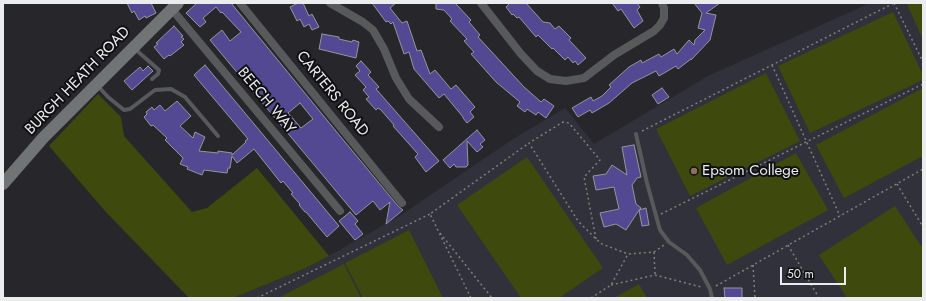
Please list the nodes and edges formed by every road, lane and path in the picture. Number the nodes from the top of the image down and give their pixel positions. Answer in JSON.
{"nodes":[{"id":1,"x":240,"y":3,"type":"edge"},
{"id":2,"x":330,"y":3,"type":"edge"},
{"id":3,"x":481,"y":3,"type":"edge"},
{"id":4,"x":662,"y":3,"type":"edge"},
{"id":5,"x":894,"y":3,"type":"edge"},
{"id":6,"x":174,"y":5,"type":"edge"},
{"id":7,"x":133,"y":47,"type":"junction"},
{"id":8,"x":923,"y":62,"type":"edge"},
{"id":9,"x":772,"y":65,"type":"junction"},
{"id":10,"x":152,"y":79,"type":"dead end"},
{"id":11,"x":97,"y":84,"type":"junction"},
{"id":12,"x":923,"y":84,"type":"edge"},
{"id":13,"x":439,"y":128,"type":"dead end"},
{"id":14,"x":636,"y":134,"type":"joint"},
{"id":15,"x":218,"y":136,"type":"dead end"},
{"id":16,"x":806,"y":142,"type":"junction"},
{"id":17,"x":529,"y":143,"type":"junction"},
{"id":18,"x":923,"y":169,"type":"edge"},
{"id":19,"x":3,"y":184,"type":"edge"},
{"id":20,"x":897,"y":184,"type":"junction"},
{"id":21,"x":402,"y":203,"type":"dead end"},
{"id":22,"x":340,"y":211,"type":"dead end"},
{"id":23,"x":430,"y":214,"type":"junction"},
{"id":24,"x":656,"y":216,"type":"junction"},
{"id":25,"x":840,"y":216,"type":"junction"},
{"id":26,"x":923,"y":227,"type":"edge"},
{"id":27,"x":438,"y":230,"type":"junction"},
{"id":28,"x":596,"y":239,"type":"junction"},
{"id":29,"x":669,"y":242,"type":"junction"},
{"id":30,"x":788,"y":245,"type":"junction"},
{"id":31,"x":654,"y":252,"type":"junction"},
{"id":32,"x":628,"y":254,"type":"junction"},
{"id":33,"x":753,"y":265,"type":"junction"},
{"id":34,"x":655,"y":274,"type":"junction"},
{"id":35,"x":611,"y":285,"type":"junction"},
{"id":36,"x":710,"y":289,"type":"junction"},
{"id":37,"x":257,"y":298,"type":"edge"},
{"id":38,"x":471,"y":298,"type":"edge"},
{"id":39,"x":492,"y":298,"type":"edge"},
{"id":40,"x":591,"y":298,"type":"edge"},
{"id":41,"x":712,"y":298,"type":"edge"},
{"id":42,"x":755,"y":298,"type":"edge"},
{"id":43,"x":819,"y":298,"type":"edge"}],
"edges":[{"from":1,"to":21,"type":"street","name":"CARTERS ROAD"},
{"from":2,"to":13,"type":"street"},
{"from":3,"to":4,"type":"street"},
{"from":5,"to":8,"type":"path"},
{"from":5,"to":9,"type":"path"},
{"from":6,"to":7,"type":"main road","name":"BURGH HEATH ROAD"},
{"from":6,"to":22,"type":"street","name":"BEECH WAY"},
{"from":7,"to":10,"type":"lane"},
{"from":7,"to":11,"type":"main road","name":"BURGH HEATH ROAD"},
{"from":9,"to":14,"type":"path"},
{"from":9,"to":16,"type":"path"},
{"from":11,"to":15,"type":"lane"},
{"from":11,"to":19,"type":"main road","name":"BURGH HEATH ROAD"},
{"from":12,"to":16,"type":"path"},
{"from":14,"to":24,"type":"lane"},
{"from":16,"to":24,"type":"path"},
{"from":16,"to":25,"type":"path"},
{"from":17,"to":23,"type":"path"},
{"from":17,"to":28,"type":"path"},
{"from":17,"to":28,"type":"path"},
{"from":18,"to":20,"type":"path"},
{"from":20,"to":25,"type":"path"},
{"from":20,"to":26,"type":"path"},
{"from":23,"to":27,"type":"path"},
{"from":23,"to":37,"type":"path"},
{"from":24,"to":29,"type":"lane"},
{"from":25,"to":30,"type":"path"},
{"from":27,"to":38,"type":"path"},
{"from":27,"to":39,"type":"path"},
{"from":28,"to":32,"type":"path"},
{"from":29,"to":31,"type":"path"},
{"from":29,"to":36,"type":"lane"},
{"from":30,"to":33,"type":"path"},
{"from":30,"to":43,"type":"path"},
{"from":31,"to":32,"type":"path"},
{"from":31,"to":34,"type":"path"},
{"from":32,"to":35,"type":"path"},
{"from":33,"to":36,"type":"path"},
{"from":33,"to":42,"type":"path"},
{"from":34,"to":35,"type":"path"},
{"from":34,"to":36,"type":"path"},
{"from":35,"to":40,"type":"path"},
{"from":36,"to":41,"type":"lane"}]}
